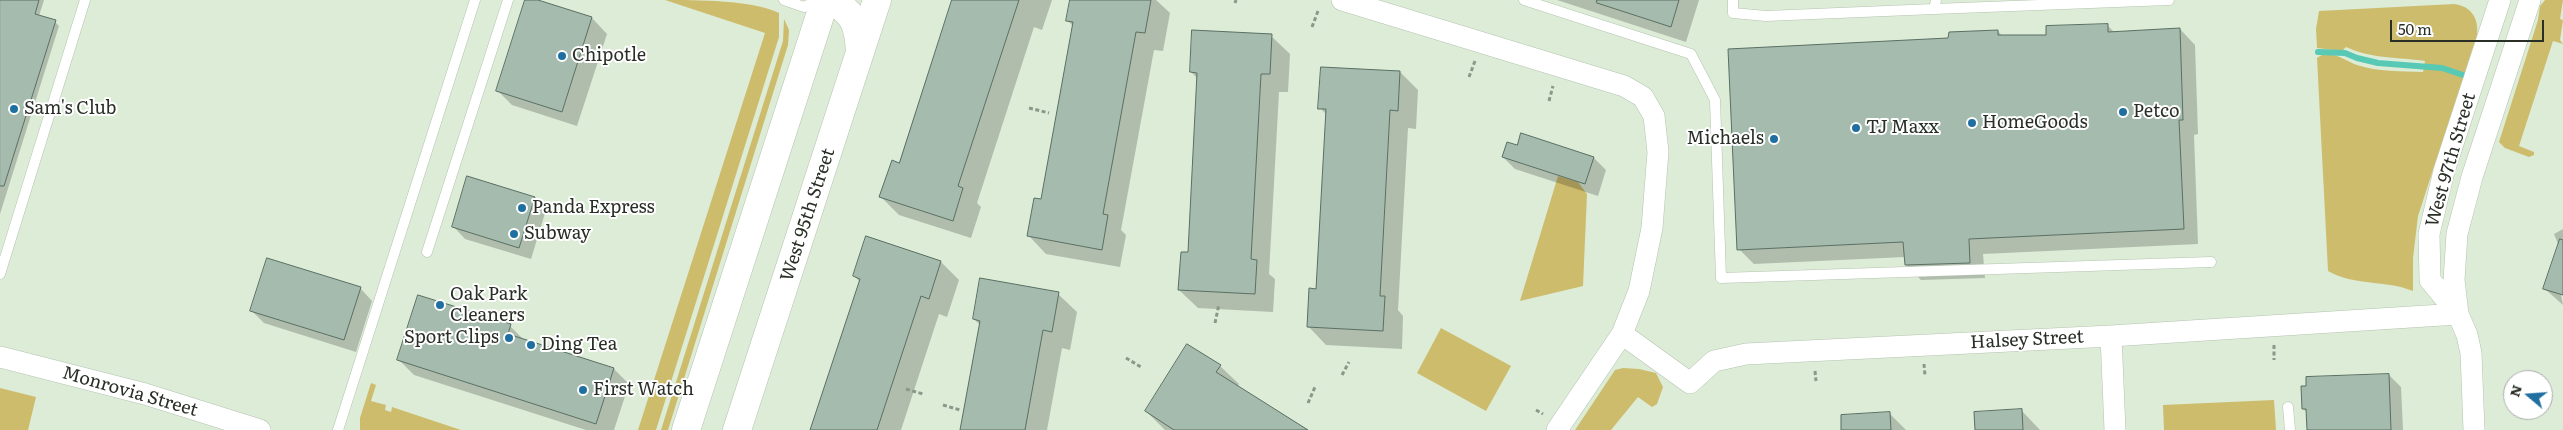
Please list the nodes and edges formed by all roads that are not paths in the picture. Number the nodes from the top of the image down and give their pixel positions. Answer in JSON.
{"nodes":[{"id":1,"x":85,"y":0,"type":"edge"},
{"id":2,"x":476,"y":0,"type":"edge"},
{"id":3,"x":508,"y":0,"type":"edge"},
{"id":4,"x":784,"y":0,"type":"edge"},
{"id":5,"x":818,"y":0,"type":"edge"},
{"id":6,"x":825,"y":0,"type":"edge"},
{"id":7,"x":832,"y":0,"type":"edge"},
{"id":8,"x":877,"y":0,"type":"edge"},
{"id":9,"x":1342,"y":0,"type":"edge"},
{"id":10,"x":1524,"y":0,"type":"edge"},
{"id":11,"x":1733,"y":0,"type":"edge"},
{"id":12,"x":2169,"y":0,"type":"edge"},
{"id":13,"x":2500,"y":0,"type":"edge"},
{"id":14,"x":2530,"y":0,"type":"edge"},
{"id":15,"x":1935,"y":4,"type":"edge"},
{"id":16,"x":860,"y":55,"type":"junction"},
{"id":17,"x":427,"y":252,"type":"dead end"},
{"id":18,"x":2211,"y":262,"type":"dead end"},
{"id":19,"x":0,"y":274,"type":"edge"},
{"id":20,"x":2458,"y":314,"type":"junction"},
{"id":21,"x":1622,"y":334,"type":"junction"},
{"id":22,"x":2111,"y":336,"type":"junction"},
{"id":23,"x":0,"y":357,"type":"edge"},
{"id":24,"x":2288,"y":407,"type":"dead end"},
{"id":25,"x":260,"y":430,"type":"edge"},
{"id":26,"x":338,"y":430,"type":"edge"},
{"id":27,"x":686,"y":430,"type":"edge"},
{"id":28,"x":737,"y":430,"type":"edge"},
{"id":29,"x":1558,"y":430,"type":"edge"},
{"id":30,"x":2115,"y":430,"type":"edge"},
{"id":31,"x":2290,"y":430,"type":"edge"},
{"id":32,"x":2474,"y":430,"type":"edge"}],
"edges":[{"from":1,"to":19,"type":"lane"},
{"from":2,"to":26,"type":"lane"},
{"from":3,"to":17,"type":"lane"},
{"from":4,"to":5,"type":"lane"},
{"from":6,"to":27,"type":"main road"},
{"from":7,"to":16,"type":"main road"},
{"from":8,"to":16,"type":"main road","name":"West 95th Street"},
{"from":9,"to":21,"type":"street"},
{"from":10,"to":18,"type":"lane"},
{"from":11,"to":15,"type":"lane"},
{"from":12,"to":15,"type":"lane"},
{"from":13,"to":20,"type":"street","name":"West 97th Street"},
{"from":14,"to":20,"type":"street","name":"West 97th Street"},
{"from":16,"to":28,"type":"main road","name":"West 95th Street"},
{"from":20,"to":22,"type":"street","name":"Halsey Street"},
{"from":20,"to":32,"type":"street","name":"West 97th Street"},
{"from":21,"to":22,"type":"street","name":"Halsey Street"},
{"from":21,"to":29,"type":"street"},
{"from":22,"to":30,"type":"street"},
{"from":23,"to":25,"type":"street","name":"Monrovia Street"},
{"from":24,"to":31,"type":"lane"}]}
